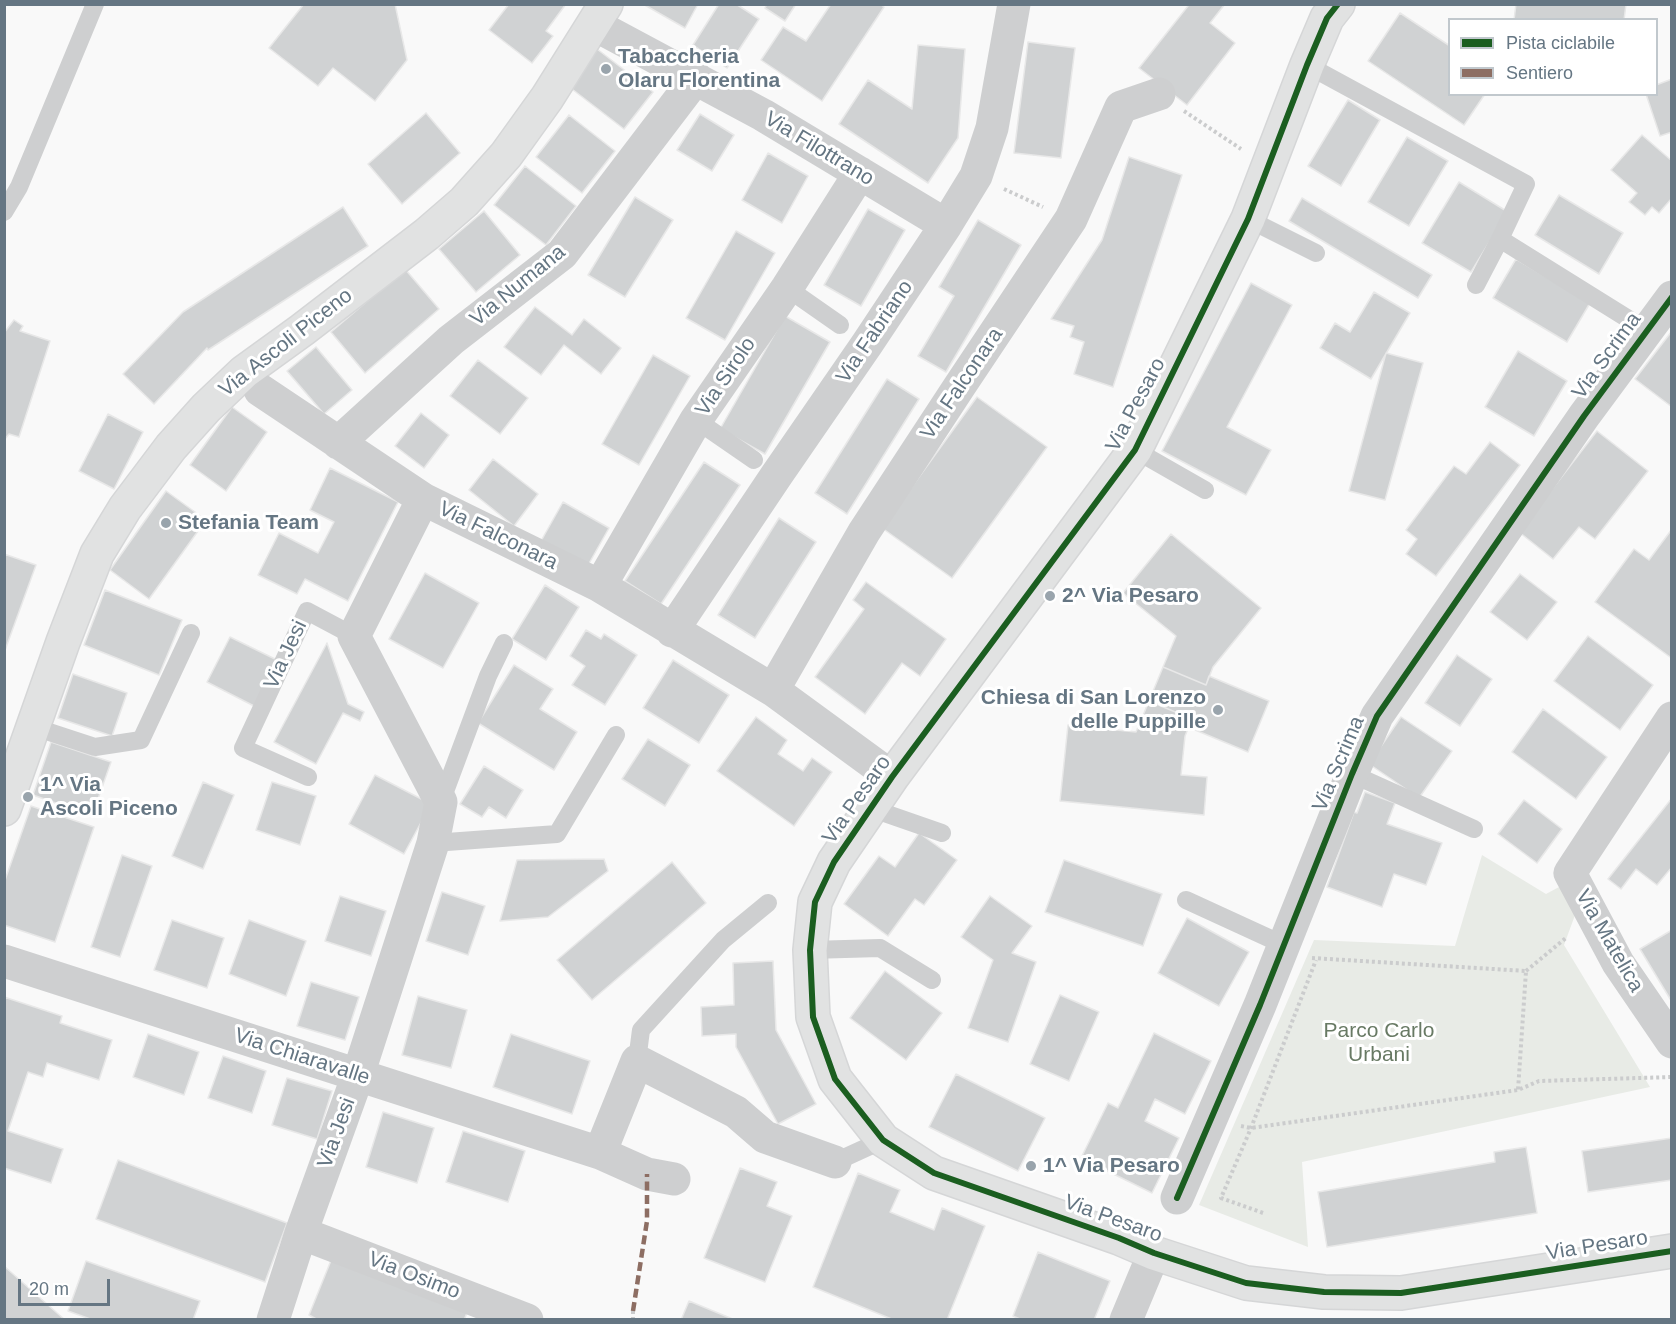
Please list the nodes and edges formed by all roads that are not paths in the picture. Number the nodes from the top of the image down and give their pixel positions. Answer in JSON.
{"nodes":[{"id":1,"x":95,"y":4,"type":"edge"},
{"id":2,"x":1014,"y":4,"type":"edge"},
{"id":3,"x":1338,"y":4,"type":"edge"},
{"id":4,"x":601,"y":15,"type":"edge"},
{"id":5,"x":1307,"y":65,"type":"junction"},
{"id":6,"x":696,"y":78,"type":"junction"},
{"id":7,"x":1159,"y":94,"type":"road end"},
{"id":8,"x":860,"y":173,"type":"junction"},
{"id":9,"x":4,"y":212,"type":"edge"},
{"id":10,"x":1248,"y":219,"type":"junction"},
{"id":11,"x":946,"y":225,"type":"junction"},
{"id":12,"x":1500,"y":239,"type":"junction"},
{"id":13,"x":1316,"y":253,"type":"dead end"},
{"id":14,"x":1476,"y":285,"type":"dead end"},
{"id":15,"x":787,"y":288,"type":"junction"},
{"id":16,"x":1671,"y":297,"type":"edge"},
{"id":17,"x":840,"y":325,"type":"dead end"},
{"id":18,"x":1646,"y":330,"type":"junction"},
{"id":19,"x":260,"y":390,"type":"dead end"},
{"id":20,"x":696,"y":420,"type":"junction"},
{"id":21,"x":338,"y":443,"type":"junction"},
{"id":22,"x":1135,"y":450,"type":"junction"},
{"id":23,"x":754,"y":460,"type":"dead end"},
{"id":24,"x":1205,"y":490,"type":"dead end"},
{"id":25,"x":423,"y":499,"type":"junction"},
{"id":26,"x":600,"y":586,"type":"junction"},
{"id":27,"x":672,"y":631,"type":"junction"},
{"id":28,"x":191,"y":633,"type":"dead end"},
{"id":29,"x":354,"y":636,"type":"junction"},
{"id":30,"x":504,"y":643,"type":"dead end"},
{"id":31,"x":773,"y":690,"type":"junction"},
{"id":32,"x":1671,"y":718,"type":"edge"},
{"id":33,"x":34,"y":727,"type":"junction"},
{"id":34,"x":616,"y":735,"type":"dead end"},
{"id":35,"x":1352,"y":774,"type":"junction"},
{"id":36,"x":308,"y":777,"type":"dead end"},
{"id":37,"x":892,"y":777,"type":"junction"},
{"id":38,"x":441,"y":802,"type":"junction"},
{"id":39,"x":870,"y":808,"type":"junction"},
{"id":40,"x":4,"y":809,"type":"edge"},
{"id":41,"x":1474,"y":829,"type":"dead end"},
{"id":42,"x":942,"y":833,"type":"dead end"},
{"id":43,"x":433,"y":843,"type":"junction"},
{"id":44,"x":1186,"y":900,"type":"dead end"},
{"id":45,"x":768,"y":903,"type":"dead end"},
{"id":46,"x":1284,"y":945,"type":"junction"},
{"id":47,"x":810,"y":951,"type":"junction"},
{"id":48,"x":4,"y":962,"type":"edge"},
{"id":49,"x":932,"y":980,"type":"dead end"},
{"id":50,"x":1671,"y":1042,"type":"edge"},
{"id":51,"x":637,"y":1061,"type":"junction"},
{"id":52,"x":358,"y":1075,"type":"junction"},
{"id":53,"x":883,"y":1140,"type":"junction"},
{"id":54,"x":600,"y":1153,"type":"junction"},
{"id":55,"x":835,"y":1162,"type":"joint"},
{"id":56,"x":674,"y":1179,"type":"dead end"},
{"id":57,"x":1177,"y":1198,"type":"dead end"},
{"id":58,"x":301,"y":1233,"type":"junction"},
{"id":59,"x":1671,"y":1251,"type":"edge"},
{"id":60,"x":1154,"y":1253,"type":"junction"},
{"id":61,"x":273,"y":1320,"type":"edge"},
{"id":62,"x":527,"y":1320,"type":"edge"},
{"id":63,"x":1126,"y":1320,"type":"edge"}],
"edges":[{"from":1,"to":9,"type":"lane"},
{"from":2,"to":11,"type":"street","name":"Via Fabriano"},
{"from":3,"to":5,"type":"street","name":"Via Pesaro"},
{"from":4,"to":6,"type":"street","name":"Via Filottrano"},
{"from":4,"to":33,"type":"street","name":"Via Ascoli Piceno"},
{"from":5,"to":10,"type":"street","name":"Via Pesaro"},
{"from":5,"to":12,"type":"lane"},
{"from":6,"to":8,"type":"street","name":"Via Filottrano"},
{"from":6,"to":21,"type":"street","name":"Via Numana"},
{"from":7,"to":31,"type":"street","name":"Via Falconara"},
{"from":8,"to":11,"type":"street","name":"Via Filottrano"},
{"from":8,"to":15,"type":"street","name":"Via Sirolo"},
{"from":10,"to":13,"type":"lane"},
{"from":10,"to":22,"type":"street","name":"Via Pesaro"},
{"from":11,"to":27,"type":"street","name":"Via Fabriano"},
{"from":12,"to":14,"type":"lane"},
{"from":12,"to":18,"type":"lane"},
{"from":15,"to":17,"type":"lane"},
{"from":15,"to":20,"type":"street","name":"Via Sirolo"},
{"from":16,"to":18,"type":"street","name":"Via Scrima"},
{"from":18,"to":35,"type":"street","name":"Via Scrima"},
{"from":19,"to":21,"type":"street","name":"Via Falconara"},
{"from":20,"to":23,"type":"lane"},
{"from":20,"to":26,"type":"street","name":"Via Sirolo"},
{"from":21,"to":25,"type":"street","name":"Via Falconara"},
{"from":22,"to":24,"type":"lane"},
{"from":22,"to":37,"type":"street","name":"Via Pesaro"},
{"from":25,"to":26,"type":"street","name":"Via Falconara"},
{"from":25,"to":29,"type":"street"},
{"from":26,"to":27,"type":"street","name":"Via Falconara"},
{"from":27,"to":31,"type":"street","name":"Via Falconara"},
{"from":28,"to":33,"type":"lane"},
{"from":29,"to":36,"type":"lane","name":"Via Jesi"},
{"from":29,"to":38,"type":"street"},
{"from":30,"to":38,"type":"lane","name":"Via Jesi"},
{"from":31,"to":37,"type":"street","name":"Via Falconara"},
{"from":32,"to":50,"type":"street","name":"Via Matelica"},
{"from":33,"to":40,"type":"street","name":"Via Ascoli Piceno"},
{"from":34,"to":43,"type":"lane"},
{"from":35,"to":41,"type":"lane"},
{"from":35,"to":46,"type":"street","name":"Via Scrima"},
{"from":37,"to":39,"type":"street","name":"Via Pesaro"},
{"from":38,"to":43,"type":"street","name":"Via Jesi"},
{"from":39,"to":42,"type":"lane"},
{"from":39,"to":47,"type":"street","name":"Via Pesaro"},
{"from":43,"to":52,"type":"street","name":"Via Jesi"},
{"from":44,"to":46,"type":"lane"},
{"from":45,"to":51,"type":"lane"},
{"from":46,"to":57,"type":"street","name":"Via Scrima"},
{"from":47,"to":49,"type":"lane"},
{"from":47,"to":53,"type":"street","name":"Via Pesaro"},
{"from":48,"to":52,"type":"street","name":"Via Chiaravalle"},
{"from":51,"to":54,"type":"street"},
{"from":51,"to":55,"type":"street"},
{"from":52,"to":54,"type":"street","name":"Via Chiaravalle"},
{"from":52,"to":58,"type":"street","name":"Via Jesi"},
{"from":53,"to":55,"type":"lane"},
{"from":53,"to":60,"type":"street","name":"Via Pesaro"},
{"from":54,"to":56,"type":"street","name":"Via Chiaravalle"},
{"from":58,"to":61,"type":"street","name":"Via Jesi"},
{"from":58,"to":62,"type":"street","name":"Via Osimo"},
{"from":59,"to":60,"type":"street","name":"Via Pesaro"},
{"from":60,"to":63,"type":"street"}]}
